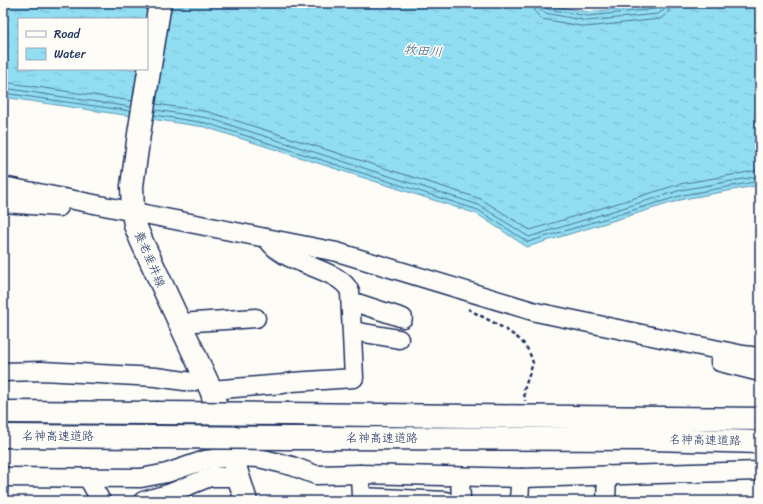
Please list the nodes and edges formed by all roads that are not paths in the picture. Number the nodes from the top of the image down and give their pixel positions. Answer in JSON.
{"nodes":[{"id":1,"x":160,"y":3,"type":"edge"},
{"id":2,"x":3,"y":186,"type":"edge"},
{"id":3,"x":3,"y":202,"type":"edge"},
{"id":4,"x":95,"y":205,"type":"junction"},
{"id":5,"x":133,"y":212,"type":"junction"},
{"id":6,"x":266,"y":238,"type":"junction"},
{"id":7,"x":351,"y":301,"type":"junction"},
{"id":8,"x":256,"y":318,"type":"dead end"},
{"id":9,"x":403,"y":318,"type":"dead end"},
{"id":10,"x":179,"y":323,"type":"junction"},
{"id":11,"x":352,"y":331,"type":"junction"},
{"id":12,"x":399,"y":339,"type":"dead end"},
{"id":13,"x":700,"y":346,"type":"junction"},
{"id":14,"x":760,"y":357,"type":"edge"},
{"id":15,"x":3,"y":372,"type":"edge"},
{"id":16,"x":760,"y":372,"type":"edge"},
{"id":17,"x":207,"y":383,"type":"junction"},
{"id":18,"x":3,"y":412,"type":"edge"},
{"id":19,"x":760,"y":419,"type":"edge"},
{"id":20,"x":3,"y":436,"type":"edge"},
{"id":21,"x":760,"y":442,"type":"edge"},
{"id":22,"x":236,"y":467,"type":"junction"},
{"id":23,"x":760,"y":471,"type":"edge"},
{"id":24,"x":360,"y":474,"type":"junction"},
{"id":25,"x":405,"y":475,"type":"junction"},
{"id":26,"x":607,"y":475,"type":"junction"},
{"id":27,"x":3,"y":477,"type":"edge"},
{"id":28,"x":460,"y":477,"type":"junction"},
{"id":29,"x":88,"y":478,"type":"junction"},
{"id":30,"x":522,"y":478,"type":"junction"},
{"id":31,"x":361,"y":499,"type":"edge"},
{"id":32,"x":407,"y":499,"type":"junction"},
{"id":33,"x":101,"y":501,"type":"edge"},
{"id":34,"x":143,"y":501,"type":"edge"},
{"id":35,"x":246,"y":501,"type":"edge"},
{"id":36,"x":446,"y":501,"type":"edge"},
{"id":37,"x":461,"y":501,"type":"edge"},
{"id":38,"x":520,"y":501,"type":"edge"},
{"id":39,"x":606,"y":501,"type":"edge"}],
"edges":[{"from":1,"to":5,"type":"main road","name":"養老垂井線"},
{"from":2,"to":4,"type":"street"},
{"from":3,"to":4,"type":"street"},
{"from":4,"to":5,"type":"street"},
{"from":5,"to":6,"type":"street"},
{"from":5,"to":10,"type":"main road","name":"養老垂井線"},
{"from":6,"to":7,"type":"street"},
{"from":6,"to":13,"type":"street"},
{"from":7,"to":9,"type":"street"},
{"from":7,"to":11,"type":"street"},
{"from":8,"to":10,"type":"street"},
{"from":10,"to":17,"type":"main road","name":"養老垂井線"},
{"from":11,"to":12,"type":"street"},
{"from":11,"to":17,"type":"street"},
{"from":13,"to":14,"type":"street"},
{"from":13,"to":16,"type":"street"},
{"from":15,"to":17,"type":"street"},
{"from":17,"to":22,"type":"main road","name":"養老垂井線"},
{"from":18,"to":19,"type":"main road","name":"名神高速道路","bridge":true},
{"from":20,"to":21,"type":"main road","name":"名神高速道路","bridge":true},
{"from":22,"to":24,"type":"street"},
{"from":22,"to":29,"type":"street"},
{"from":22,"to":34,"type":"street"},
{"from":22,"to":35,"type":"main road","name":"養老垂井線"},
{"from":23,"to":26,"type":"street"},
{"from":24,"to":25,"type":"street"},
{"from":24,"to":31,"type":"street"},
{"from":25,"to":28,"type":"street"},
{"from":25,"to":32,"type":"street"},
{"from":26,"to":30,"type":"street"},
{"from":26,"to":39,"type":"street"},
{"from":27,"to":29,"type":"street"},
{"from":28,"to":30,"type":"street"},
{"from":28,"to":37,"type":"street"},
{"from":29,"to":33,"type":"street"},
{"from":30,"to":38,"type":"street"},
{"from":31,"to":32,"type":"street"},
{"from":32,"to":36,"type":"street"}]}
